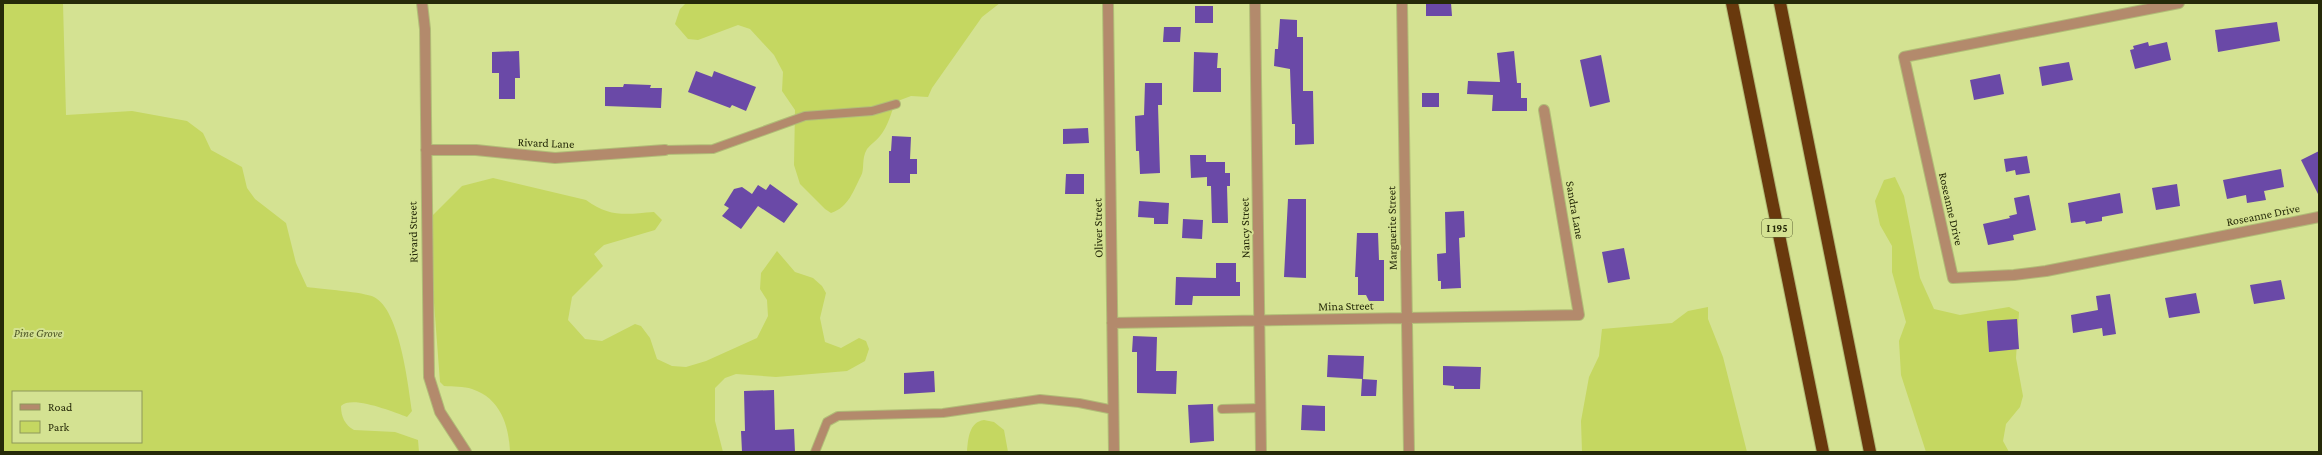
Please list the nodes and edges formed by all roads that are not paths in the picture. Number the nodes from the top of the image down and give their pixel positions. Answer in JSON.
{"nodes":[{"id":1,"x":422,"y":3,"type":"edge"},
{"id":2,"x":1108,"y":3,"type":"edge"},
{"id":3,"x":1254,"y":3,"type":"edge"},
{"id":4,"x":1402,"y":3,"type":"edge"},
{"id":5,"x":1732,"y":3,"type":"edge"},
{"id":6,"x":1780,"y":3,"type":"edge"},
{"id":7,"x":1787,"y":3,"type":"edge"},
{"id":8,"x":2179,"y":3,"type":"edge"},
{"id":9,"x":1790,"y":59,"type":"junction"},
{"id":10,"x":896,"y":104,"type":"dead end"},
{"id":11,"x":1544,"y":110,"type":"dead end"},
{"id":12,"x":426,"y":150,"type":"junction"},
{"id":13,"x":665,"y":150,"type":"joint"},
{"id":14,"x":2319,"y":217,"type":"edge"},
{"id":15,"x":1579,"y":315,"type":"joint"},
{"id":16,"x":1407,"y":318,"type":"junction"},
{"id":17,"x":1259,"y":320,"type":"junction"},
{"id":18,"x":1112,"y":323,"type":"junction"},
{"id":19,"x":1260,"y":408,"type":"junction"},
{"id":20,"x":1222,"y":409,"type":"dead end"},
{"id":21,"x":1114,"y":410,"type":"junction"},
{"id":22,"x":466,"y":452,"type":"edge"},
{"id":23,"x":815,"y":452,"type":"edge"},
{"id":24,"x":1114,"y":452,"type":"edge"},
{"id":25,"x":1261,"y":452,"type":"edge"},
{"id":26,"x":1409,"y":452,"type":"edge"},
{"id":27,"x":1823,"y":452,"type":"edge"},
{"id":28,"x":1870,"y":452,"type":"edge"}],
"edges":[{"from":1,"to":12,"type":"street","name":"Rivard Street"},
{"from":2,"to":18,"type":"street","name":"Oliver Street"},
{"from":3,"to":17,"type":"street","name":"Nancy Street"},
{"from":4,"to":16,"type":"street","name":"Marguerite Street"},
{"from":5,"to":27,"type":"highway","number":"I 195"},
{"from":6,"to":9,"type":"highway"},
{"from":7,"to":9,"type":"highway"},
{"from":8,"to":14,"type":"street","name":"Roseanne Drive"},
{"from":9,"to":28,"type":"highway"},
{"from":10,"to":13,"type":"lane"},
{"from":11,"to":15,"type":"street","name":"Sandra Lane"},
{"from":12,"to":13,"type":"street","name":"Rivard Lane"},
{"from":12,"to":22,"type":"street","name":"Rivard Street"},
{"from":15,"to":16,"type":"street","name":"Mina Street"},
{"from":16,"to":17,"type":"street","name":"Mina Street"},
{"from":16,"to":26,"type":"street","name":"Marguerite Street"},
{"from":17,"to":18,"type":"street","name":"Mina Street"},
{"from":17,"to":19,"type":"street","name":"Nancy Street"},
{"from":18,"to":21,"type":"street","name":"Oliver Street"},
{"from":19,"to":20,"type":"lane"},
{"from":19,"to":25,"type":"street","name":"Nancy Street"},
{"from":21,"to":23,"type":"lane"},
{"from":21,"to":24,"type":"street","name":"Oliver Street"}]}
